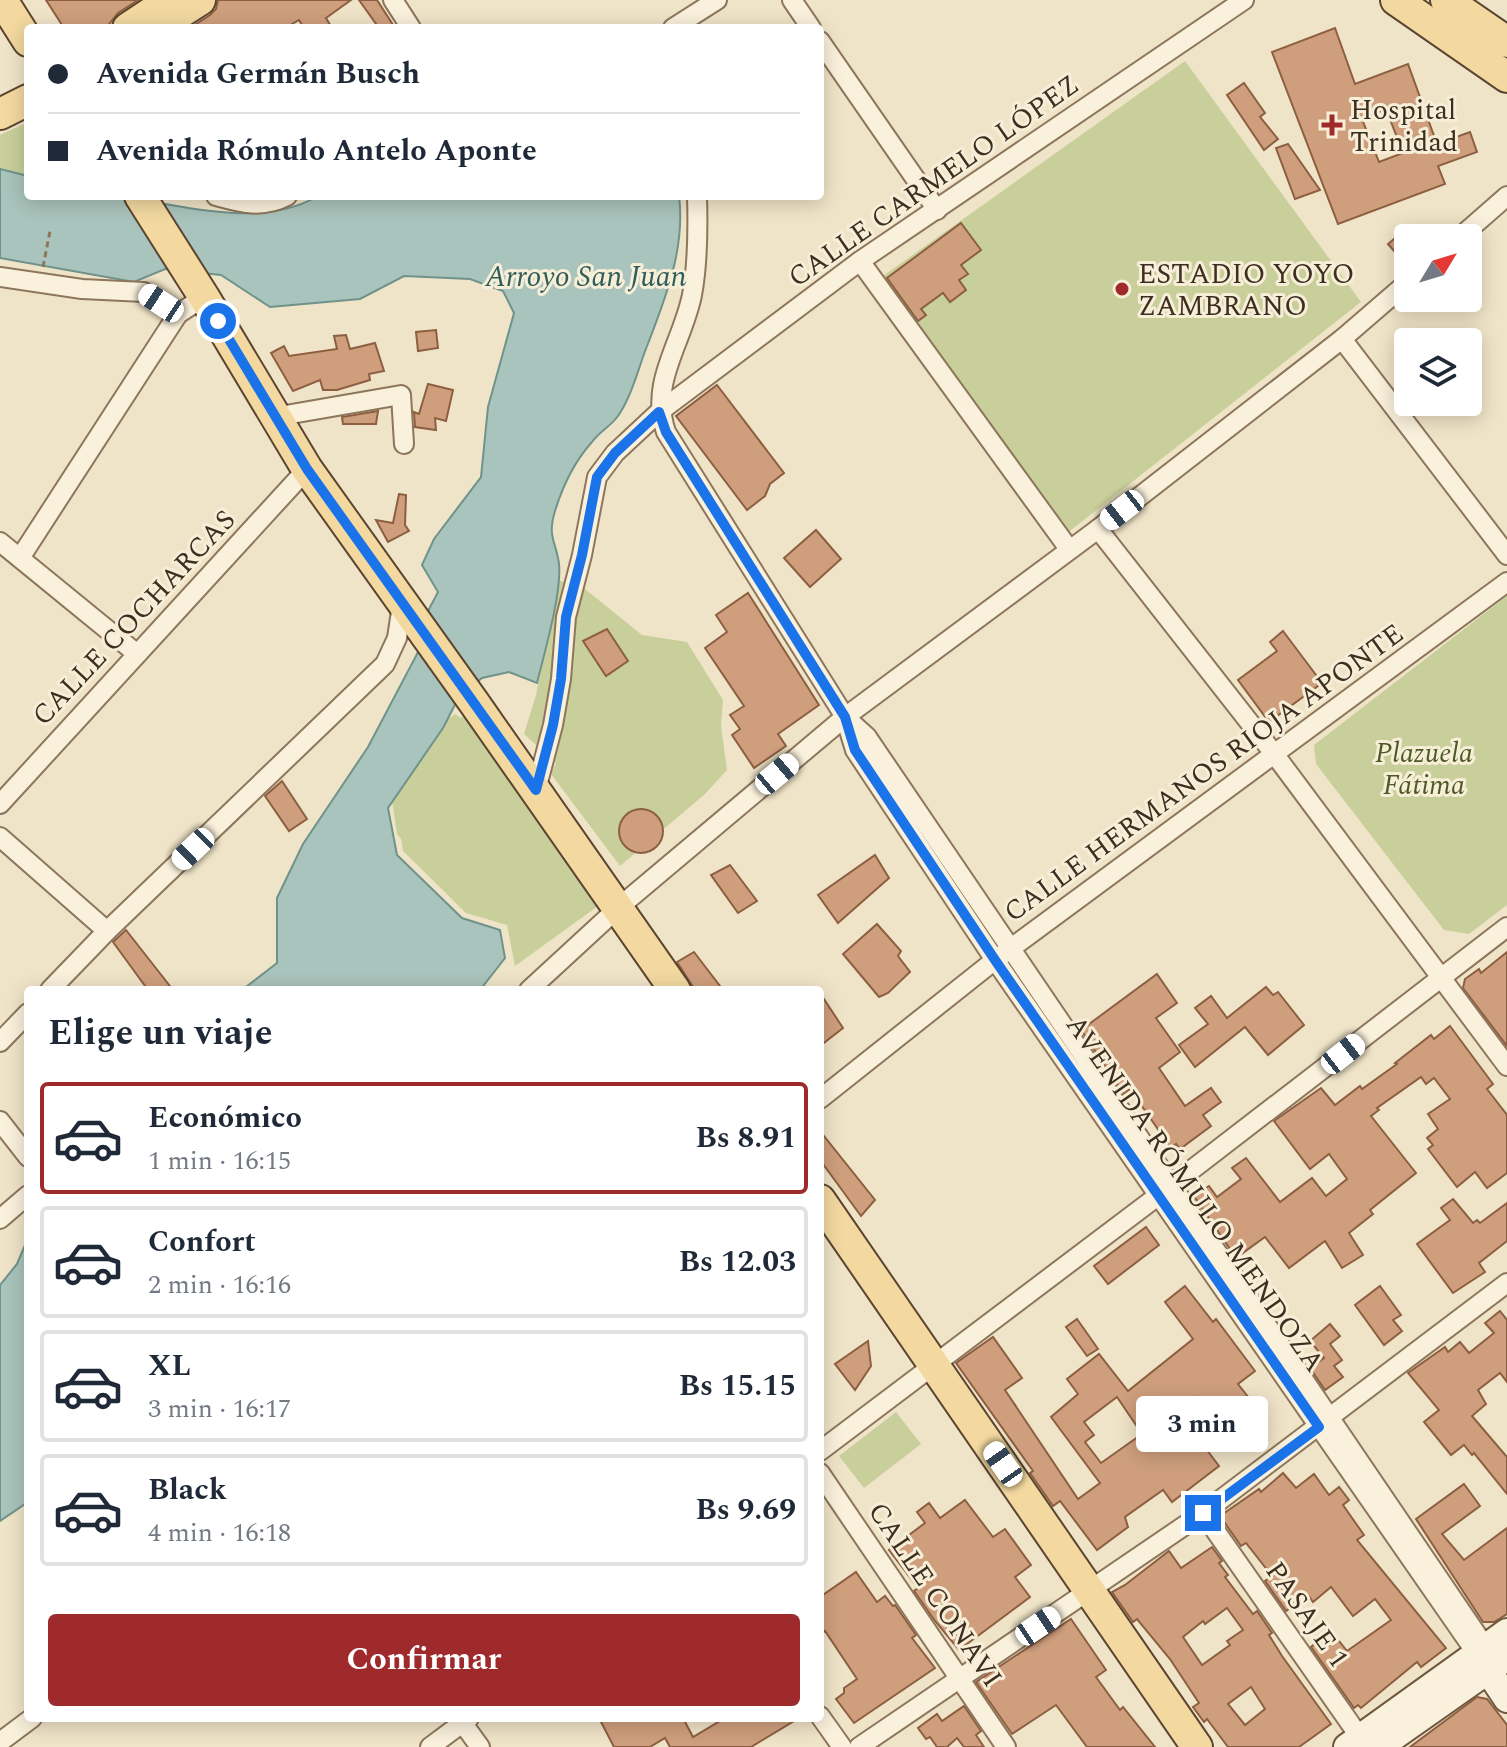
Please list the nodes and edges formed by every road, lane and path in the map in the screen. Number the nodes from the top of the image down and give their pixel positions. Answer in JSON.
{"nodes":[{"id":1,"x":2,"y":0,"type":"edge"},
{"id":2,"x":24,"y":0,"type":"edge"},
{"id":3,"x":171,"y":0,"type":"edge"},
{"id":4,"x":200,"y":0,"type":"edge"},
{"id":5,"x":393,"y":0,"type":"edge"},
{"id":6,"x":717,"y":0,"type":"edge"},
{"id":7,"x":792,"y":0,"type":"edge"},
{"id":8,"x":1244,"y":0,"type":"edge"},
{"id":9,"x":1396,"y":0,"type":"edge"},
{"id":10,"x":1446,"y":0,"type":"edge"},
{"id":11,"x":39,"y":24,"type":"edge"},
{"id":12,"x":134,"y":24,"type":"edge"},
{"id":13,"x":162,"y":24,"type":"edge"},
{"id":14,"x":408,"y":24,"type":"edge"},
{"id":15,"x":679,"y":24,"type":"edge"},
{"id":16,"x":808,"y":24,"type":"edge"},
{"id":17,"x":24,"y":35,"type":"edge"},
{"id":18,"x":1507,"y":42,"type":"edge"},
{"id":19,"x":824,"y":47,"type":"edge"},
{"id":20,"x":1507,"y":77,"type":"edge"},
{"id":21,"x":24,"y":102,"type":"edge"},
{"id":22,"x":0,"y":114,"type":"edge"},
{"id":23,"x":1507,"y":196,"type":"edge"},
{"id":24,"x":143,"y":200,"type":"edge"},
{"id":25,"x":235,"y":200,"type":"edge"},
{"id":26,"x":278,"y":200,"type":"edge"},
{"id":27,"x":697,"y":200,"type":"edge"},
{"id":28,"x":937,"y":210,"type":"junction"},
{"id":29,"x":1475,"y":224,"type":"edge"},
{"id":30,"x":50,"y":231,"type":"dead end"},
{"id":31,"x":860,"y":261,"type":"junction"},
{"id":32,"x":0,"y":277,"type":"edge"},
{"id":33,"x":39,"y":283,"type":"junction"},
{"id":34,"x":201,"y":292,"type":"junction"},
{"id":35,"x":1394,"y":294,"type":"edge"},
{"id":36,"x":178,"y":314,"type":"junction"},
{"id":37,"x":1342,"y":339,"type":"junction"},
{"id":38,"x":659,"y":412,"type":"junction"},
{"id":39,"x":274,"y":417,"type":"junction"},
{"id":40,"x":404,"y":444,"type":"dead end"},
{"id":41,"x":307,"y":469,"type":"junction"},
{"id":42,"x":1098,"y":529,"type":"junction"},
{"id":43,"x":0,"y":542,"type":"edge"},
{"id":44,"x":1069,"y":549,"type":"junction"},
{"id":45,"x":1507,"y":555,"type":"edge"},
{"id":46,"x":20,"y":558,"type":"junction"},
{"id":47,"x":1507,"y":582,"type":"edge"},
{"id":48,"x":404,"y":608,"type":"junction"},
{"id":49,"x":136,"y":653,"type":"junction"},
{"id":50,"x":845,"y":717,"type":"junction"},
{"id":51,"x":1275,"y":755,"type":"junction"},
{"id":52,"x":536,"y":790,"type":"junction"},
{"id":53,"x":0,"y":804,"type":"edge"},
{"id":54,"x":0,"y":837,"type":"edge"},
{"id":55,"x":618,"y":908,"type":"junction"},
{"id":56,"x":1507,"y":927,"type":"edge"},
{"id":57,"x":107,"y":931,"type":"junction"},
{"id":58,"x":1011,"y":948,"type":"junction"},
{"id":59,"x":995,"y":960,"type":"junction"},
{"id":60,"x":1441,"y":979,"type":"junction"},
{"id":61,"x":54,"y":986,"type":"edge"},
{"id":62,"x":533,"y":986,"type":"edge"},
{"id":63,"x":672,"y":986,"type":"edge"},
{"id":64,"x":24,"y":1017,"type":"edge"},
{"id":65,"x":0,"y":1042,"type":"edge"},
{"id":66,"x":1507,"y":1066,"type":"edge"},
{"id":67,"x":824,"y":1096,"type":"edge"},
{"id":68,"x":0,"y":1121,"type":"edge"},
{"id":69,"x":24,"y":1152,"type":"edge"},
{"id":70,"x":1166,"y":1190,"type":"junction"},
{"id":71,"x":24,"y":1198,"type":"edge"},
{"id":72,"x":824,"y":1206,"type":"edge"},
{"id":73,"x":0,"y":1219,"type":"edge"},
{"id":74,"x":1507,"y":1283,"type":"edge"},
{"id":75,"x":933,"y":1364,"type":"junction"},
{"id":76,"x":1325,"y":1422,"type":"junction"},
{"id":77,"x":824,"y":1448,"type":"edge"},
{"id":78,"x":824,"y":1479,"type":"edge"},
{"id":79,"x":1203,"y":1513,"type":"junction"},
{"id":80,"x":1090,"y":1590,"type":"junction"},
{"id":81,"x":1496,"y":1658,"type":"edge"},
{"id":82,"x":960,"y":1679,"type":"junction"},
{"id":83,"x":1507,"y":1699,"type":"edge"},
{"id":84,"x":27,"y":1722,"type":"edge"},
{"id":85,"x":461,"y":1722,"type":"edge"},
{"id":86,"x":464,"y":1722,"type":"edge"},
{"id":87,"x":824,"y":1722,"type":"edge"},
{"id":88,"x":0,"y":1742,"type":"edge"},
{"id":89,"x":1363,"y":1745,"type":"edge"},
{"id":90,"x":430,"y":1747,"type":"edge"},
{"id":91,"x":480,"y":1747,"type":"edge"},
{"id":92,"x":842,"y":1747,"type":"edge"},
{"id":93,"x":859,"y":1747,"type":"edge"},
{"id":94,"x":1006,"y":1747,"type":"edge"},
{"id":95,"x":1197,"y":1747,"type":"edge"}],
"edges":[{"from":1,"to":17,"type":"main road"},
{"from":2,"to":11,"type":"main road"},
{"from":3,"to":12,"type":"main road"},
{"from":4,"to":13,"type":"main road"},
{"from":5,"to":14,"type":"street"},
{"from":6,"to":15,"type":"street"},
{"from":7,"to":16,"type":"street"},
{"from":8,"to":28,"type":"street","name":"CALLE CARMELO LÓPEZ"},
{"from":9,"to":20,"type":"main road"},
{"from":10,"to":18,"type":"main road"},
{"from":19,"to":28,"type":"street"},
{"from":21,"to":22,"type":"main road"},
{"from":23,"to":29,"type":"street"},
{"from":24,"to":34,"type":"main road"},
{"from":25,"to":26,"type":"street"},
{"from":27,"to":38,"type":"street"},
{"from":28,"to":31,"type":"street","name":"CALLE CARMELO LÓPEZ"},
{"from":30,"to":33,"type":"path"},
{"from":31,"to":38,"type":"street","name":"CALLE CARMELO LÓPEZ"},
{"from":31,"to":44,"type":"street"},
{"from":32,"to":33,"type":"street"},
{"from":33,"to":36,"type":"street"},
{"from":34,"to":36,"type":"street"},
{"from":34,"to":39,"type":"main road"},
{"from":35,"to":37,"type":"street"},
{"from":36,"to":46,"type":"street"},
{"from":37,"to":42,"type":"street"},
{"from":37,"to":45,"type":"street"},
{"from":38,"to":50,"type":"street","name":"AVENIDA RÓMULO MENDOZA"},
{"from":38,"to":52,"type":"street","name":"CALLE CARMELO LÓPEZ"},
{"from":39,"to":40,"type":"street"},
{"from":39,"to":41,"type":"main road"},
{"from":41,"to":48,"type":"main road"},
{"from":41,"to":49,"type":"street","name":"CALLE COCHARCAS"},
{"from":42,"to":44,"type":"street"},
{"from":42,"to":51,"type":"street"},
{"from":43,"to":46,"type":"street"},
{"from":44,"to":50,"type":"street"},
{"from":46,"to":49,"type":"street"},
{"from":47,"to":51,"type":"street","name":"CALLE HERMANOS RIOJA APONTE"},
{"from":48,"to":52,"type":"main road"},
{"from":48,"to":57,"type":"street"},
{"from":49,"to":53,"type":"street","name":"CALLE COCHARCAS"},
{"from":50,"to":55,"type":"street"},
{"from":50,"to":58,"type":"street","name":"AVENIDA RÓMULO MENDOZA"},
{"from":50,"to":59,"type":"street","name":"AVENIDA RÓMULO MENDOZA"},
{"from":51,"to":58,"type":"street","name":"CALLE HERMANOS RIOJA APONTE"},
{"from":51,"to":60,"type":"street"},
{"from":52,"to":55,"type":"main road"},
{"from":54,"to":57,"type":"street"},
{"from":55,"to":62,"type":"street"},
{"from":55,"to":63,"type":"main road"},
{"from":56,"to":60,"type":"street"},
{"from":57,"to":61,"type":"street"},
{"from":58,"to":59,"type":"street","name":"CALLE HERMANOS RIOJA APONTE"},
{"from":58,"to":70,"type":"street","name":"AVENIDA RÓMULO MENDOZA"},
{"from":59,"to":67,"type":"street","name":"CALLE HERMANOS RIOJA APONTE"},
{"from":59,"to":70,"type":"street","name":"AVENIDA RÓMULO MENDOZA"},
{"from":60,"to":66,"type":"street"},
{"from":60,"to":70,"type":"street"},
{"from":64,"to":65,"type":"street"},
{"from":68,"to":69,"type":"street"},
{"from":70,"to":75,"type":"street"},
{"from":70,"to":76,"type":"street","name":"AVENIDA RÓMULO MENDOZA"},
{"from":71,"to":73,"type":"street"},
{"from":72,"to":75,"type":"main road"},
{"from":74,"to":76,"type":"street"},
{"from":75,"to":77,"type":"street"},
{"from":75,"to":80,"type":"main road"},
{"from":76,"to":79,"type":"street"},
{"from":76,"to":81,"type":"street","name":"AVENIDA RÓMULO MENDOZA"},
{"from":78,"to":82,"type":"street","name":"CALLE CONAVI"},
{"from":79,"to":80,"type":"street"},
{"from":79,"to":89,"type":"street","name":"PASAJE 1"},
{"from":80,"to":82,"type":"street"},
{"from":80,"to":95,"type":"main road"},
{"from":81,"to":83,"type":"main road","name":"AVENIDA RÓMULO MENDOZA"},
{"from":81,"to":89,"type":"main road"},
{"from":82,"to":93,"type":"street"},
{"from":82,"to":94,"type":"street","name":"CALLE CONAVI"},
{"from":84,"to":88,"type":"street"},
{"from":85,"to":90,"type":"street"},
{"from":86,"to":91,"type":"street"},
{"from":87,"to":92,"type":"street"}]}
